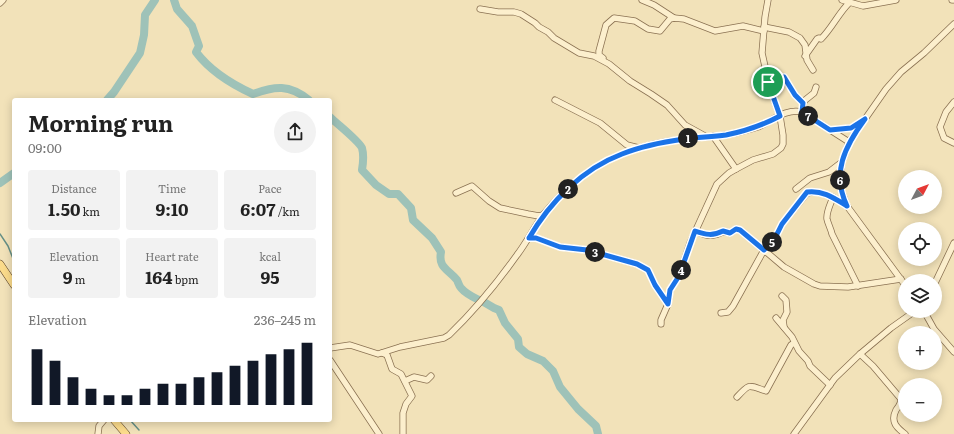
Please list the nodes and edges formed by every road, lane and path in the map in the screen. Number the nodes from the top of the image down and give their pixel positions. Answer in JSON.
{"nodes":[{"id":1,"x":3,"y":0,"type":"edge"},
{"id":2,"x":642,"y":0,"type":"edge"},
{"id":3,"x":768,"y":0,"type":"edge"},
{"id":4,"x":842,"y":0,"type":"edge"},
{"id":5,"x":896,"y":0,"type":"edge"},
{"id":6,"x":0,"y":3,"type":"edge"},
{"id":7,"x":849,"y":3,"type":"junction"},
{"id":8,"x":480,"y":8,"type":"dead end"},
{"id":9,"x":674,"y":18,"type":"junction"},
{"id":10,"x":953,"y":28,"type":"edge"},
{"id":11,"x":764,"y":29,"type":"junction"},
{"id":12,"x":805,"y":56,"type":"junction"},
{"id":13,"x":609,"y":64,"type":"junction"},
{"id":14,"x":813,"y":70,"type":"dead end"},
{"id":15,"x":768,"y":82,"type":"junction"},
{"id":16,"x":816,"y":87,"type":"dead end"},
{"id":17,"x":554,"y":100,"type":"dead end"},
{"id":18,"x":954,"y":102,"type":"edge"},
{"id":19,"x":803,"y":103,"type":"junction"},
{"id":20,"x":802,"y":112,"type":"junction"},
{"id":21,"x":780,"y":116,"type":"junction"},
{"id":22,"x":865,"y":119,"type":"junction"},
{"id":23,"x":830,"y":130,"type":"junction"},
{"id":24,"x":713,"y":136,"type":"junction"},
{"id":25,"x":706,"y":137,"type":"junction"},
{"id":26,"x":849,"y":142,"type":"junction"},
{"id":27,"x":954,"y":143,"type":"edge"},
{"id":28,"x":639,"y":148,"type":"junction"},
{"id":29,"x":842,"y":162,"type":"junction"},
{"id":30,"x":736,"y":169,"type":"junction"},
{"id":31,"x":796,"y":189,"type":"dead end"},
{"id":32,"x":456,"y":193,"type":"dead end"},
{"id":33,"x":833,"y":197,"type":"junction"},
{"id":34,"x":847,"y":206,"type":"junction"},
{"id":35,"x":543,"y":215,"type":"junction"},
{"id":36,"x":695,"y":231,"type":"junction"},
{"id":37,"x":529,"y":238,"type":"junction"},
{"id":38,"x":954,"y":243,"type":"edge"},
{"id":39,"x":764,"y":250,"type":"junction"},
{"id":40,"x":0,"y":264,"type":"edge"},
{"id":41,"x":939,"y":274,"type":"edge"},
{"id":42,"x":898,"y":275,"type":"edge"},
{"id":43,"x":898,"y":279,"type":"edge"},
{"id":44,"x":12,"y":282,"type":"edge"},
{"id":45,"x":858,"y":286,"type":"junction"},
{"id":46,"x":782,"y":296,"type":"dead end"},
{"id":47,"x":668,"y":304,"type":"junction"},
{"id":48,"x":721,"y":313,"type":"dead end"},
{"id":49,"x":776,"y":318,"type":"dead end"},
{"id":50,"x":905,"y":318,"type":"edge"},
{"id":51,"x":928,"y":318,"type":"edge"},
{"id":52,"x":661,"y":324,"type":"dead end"},
{"id":53,"x":784,"y":328,"type":"junction"},
{"id":54,"x":794,"y":343,"type":"junction"},
{"id":55,"x":332,"y":348,"type":"edge"},
{"id":56,"x":954,"y":352,"type":"edge"},
{"id":57,"x":382,"y":353,"type":"junction"},
{"id":58,"x":860,"y":354,"type":"junction"},
{"id":59,"x":332,"y":363,"type":"edge"},
{"id":60,"x":431,"y":376,"type":"dead end"},
{"id":61,"x":405,"y":381,"type":"junction"},
{"id":62,"x":830,"y":385,"type":"junction"},
{"id":63,"x":737,"y":397,"type":"dead end"},
{"id":64,"x":102,"y":422,"type":"edge"},
{"id":65,"x":116,"y":422,"type":"edge"},
{"id":66,"x":98,"y":434,"type":"edge"},
{"id":67,"x":126,"y":434,"type":"edge"},
{"id":68,"x":379,"y":434,"type":"edge"},
{"id":69,"x":403,"y":434,"type":"edge"},
{"id":70,"x":794,"y":434,"type":"edge"},
{"id":71,"x":905,"y":434,"type":"edge"}],
"edges":[{"from":1,"to":6,"type":"street"},
{"from":2,"to":9,"type":"street"},
{"from":3,"to":11,"type":"street"},
{"from":4,"to":7,"type":"street"},
{"from":5,"to":7,"type":"street"},
{"from":7,"to":12,"type":"street"},
{"from":8,"to":13,"type":"street"},
{"from":9,"to":11,"type":"street"},
{"from":9,"to":13,"type":"street"},
{"from":10,"to":22,"type":"street"},
{"from":11,"to":12,"type":"street"},
{"from":11,"to":15,"type":"street"},
{"from":12,"to":14,"type":"street"},
{"from":13,"to":25,"type":"street"},
{"from":15,"to":19,"type":"street"},
{"from":15,"to":21,"type":"street"},
{"from":16,"to":19,"type":"street"},
{"from":17,"to":28,"type":"street"},
{"from":18,"to":27,"type":"street"},
{"from":19,"to":20,"type":"street"},
{"from":20,"to":21,"type":"street"},
{"from":20,"to":23,"type":"street"},
{"from":21,"to":24,"type":"street"},
{"from":21,"to":30,"type":"street"},
{"from":22,"to":23,"type":"street"},
{"from":22,"to":26,"type":"street"},
{"from":23,"to":26,"type":"street"},
{"from":24,"to":25,"type":"street"},
{"from":24,"to":30,"type":"street"},
{"from":25,"to":28,"type":"street"},
{"from":26,"to":29,"type":"street"},
{"from":28,"to":35,"type":"street"},
{"from":29,"to":31,"type":"street"},
{"from":29,"to":34,"type":"street"},
{"from":30,"to":36,"type":"street"},
{"from":32,"to":35,"type":"street"},
{"from":33,"to":34,"type":"street"},
{"from":33,"to":39,"type":"street"},
{"from":33,"to":45,"type":"street"},
{"from":34,"to":42,"type":"street"},
{"from":35,"to":37,"type":"street"},
{"from":36,"to":39,"type":"street"},
{"from":36,"to":47,"type":"street"},
{"from":37,"to":47,"type":"street"},
{"from":37,"to":57,"type":"street"},
{"from":38,"to":41,"type":"street"},
{"from":39,"to":45,"type":"street"},
{"from":39,"to":48,"type":"street"},
{"from":40,"to":44,"type":"main road"},
{"from":43,"to":45,"type":"street"},
{"from":46,"to":53,"type":"street"},
{"from":47,"to":52,"type":"street"},
{"from":49,"to":53,"type":"street"},
{"from":50,"to":58,"type":"street"},
{"from":51,"to":56,"type":"street"},
{"from":53,"to":54,"type":"street"},
{"from":54,"to":62,"type":"street"},
{"from":54,"to":63,"type":"street"},
{"from":55,"to":57,"type":"street"},
{"from":57,"to":61,"type":"street"},
{"from":58,"to":62,"type":"street"},
{"from":58,"to":71,"type":"street"},
{"from":59,"to":68,"type":"street"},
{"from":60,"to":61,"type":"street"},
{"from":61,"to":69,"type":"street"},
{"from":62,"to":70,"type":"street"},
{"from":64,"to":66,"type":"street"},
{"from":65,"to":67,"type":"main road"}]}
